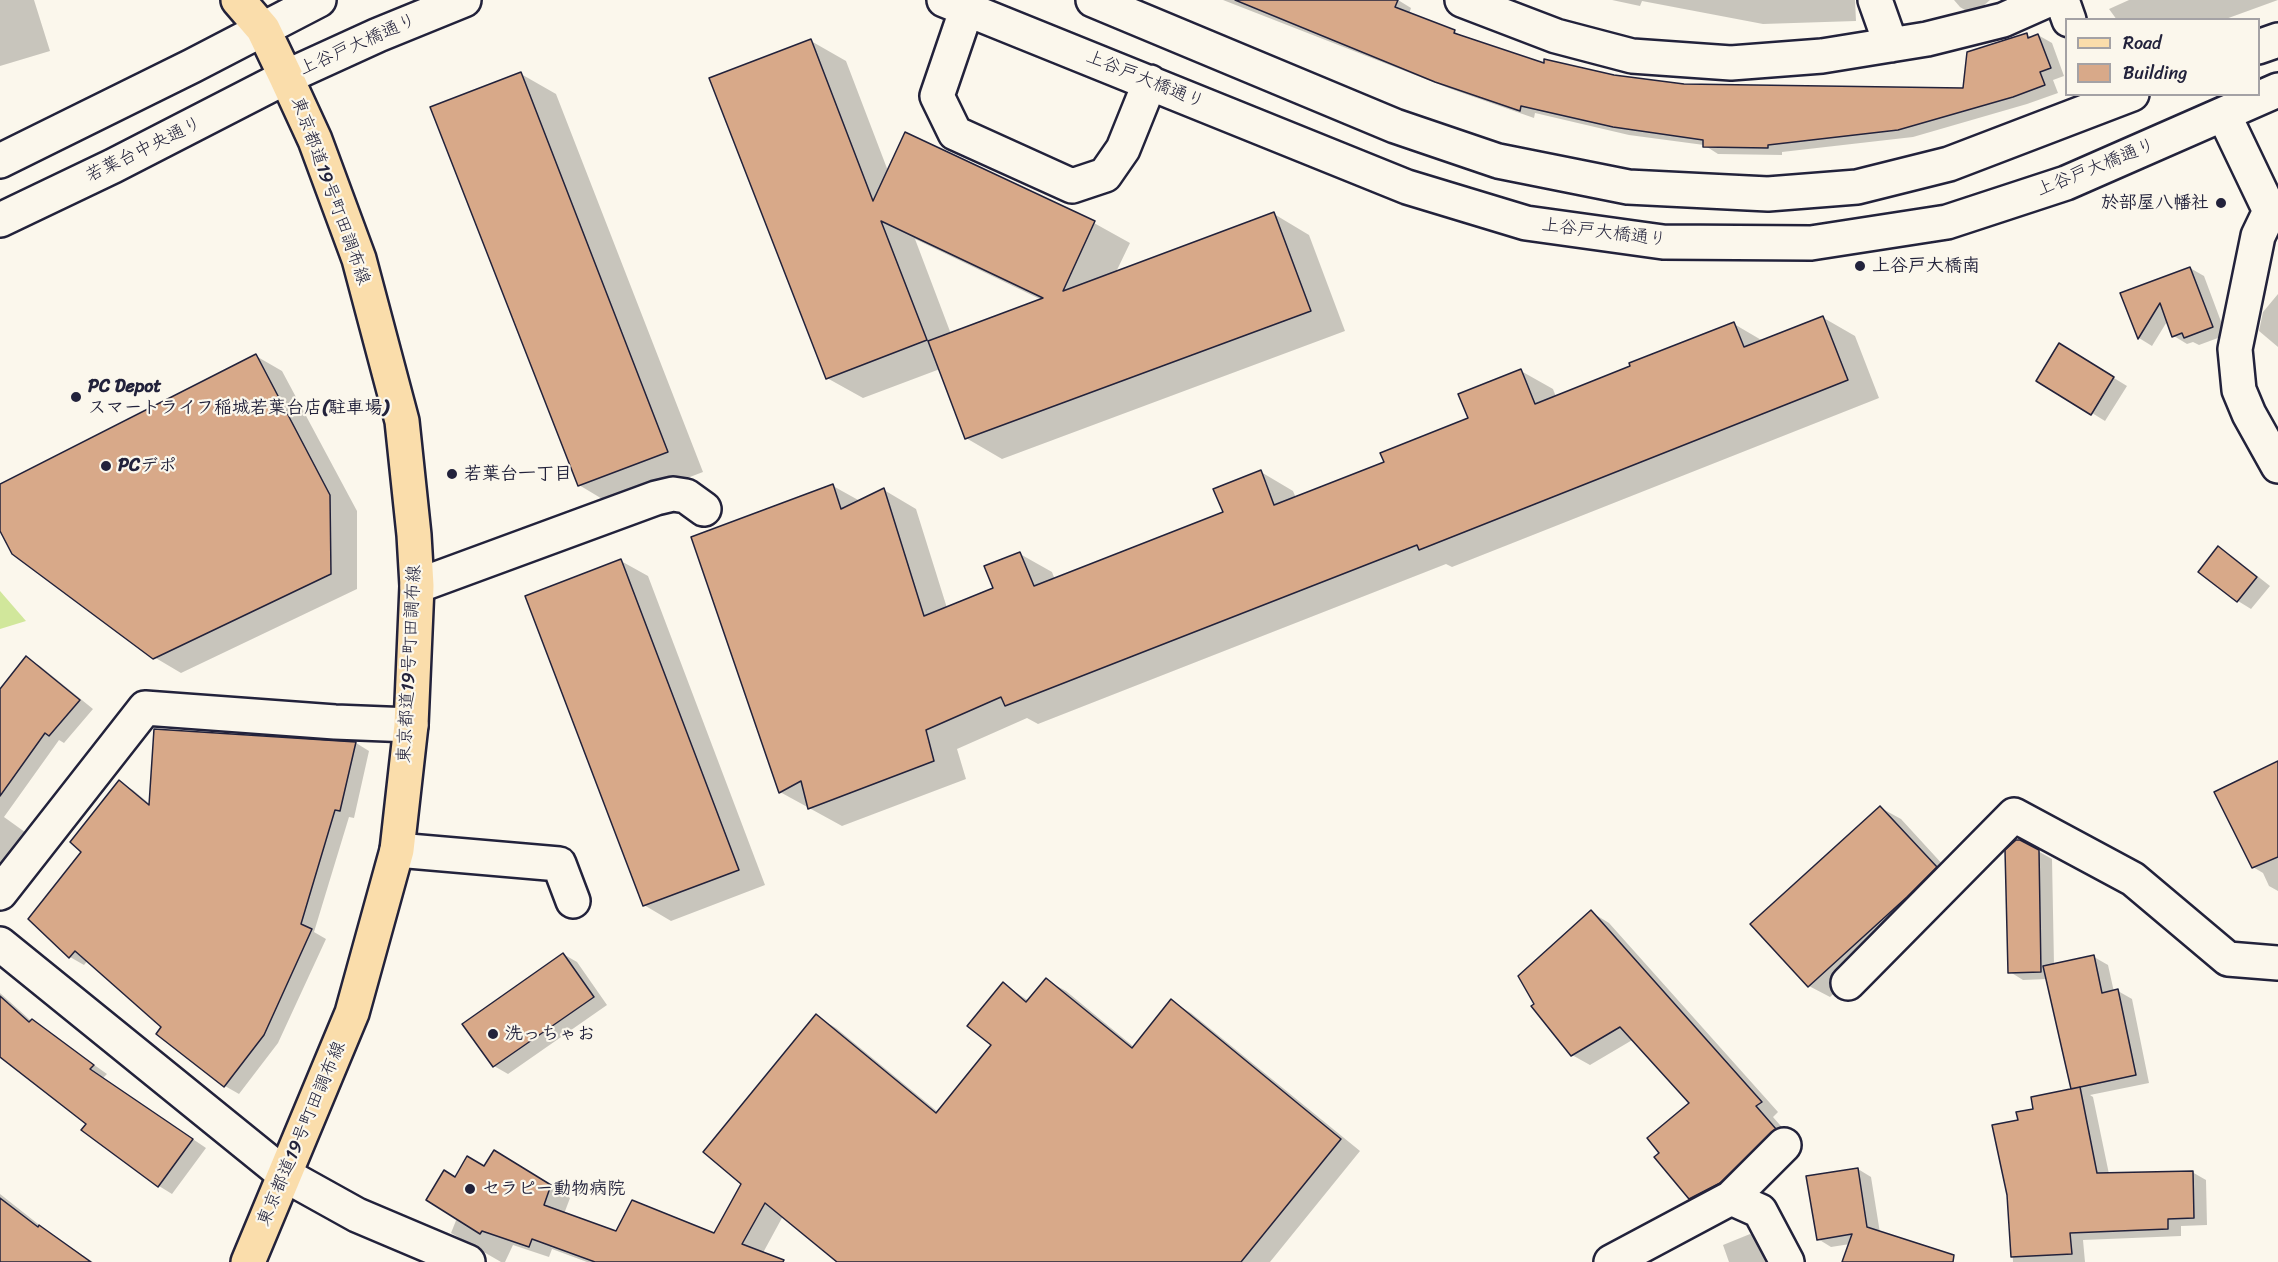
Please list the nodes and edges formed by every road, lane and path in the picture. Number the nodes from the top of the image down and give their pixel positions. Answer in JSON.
{"nodes":[{"id":1,"x":238,"y":0,"type":"edge"},
{"id":2,"x":319,"y":0,"type":"edge"},
{"id":3,"x":464,"y":0,"type":"edge"},
{"id":4,"x":1093,"y":0,"type":"edge"},
{"id":5,"x":1462,"y":0,"type":"edge"},
{"id":6,"x":1875,"y":0,"type":"edge"},
{"id":7,"x":2048,"y":0,"type":"edge"},
{"id":8,"x":2062,"y":0,"type":"edge"},
{"id":9,"x":955,"y":4,"type":"edge"},
{"id":10,"x":261,"y":14,"type":"edge"},
{"id":11,"x":2068,"y":18,"type":"edge"},
{"id":12,"x":2278,"y":40,"type":"edge"},
{"id":13,"x":1891,"y":45,"type":"junction"},
{"id":14,"x":2260,"y":47,"type":"edge"},
{"id":15,"x":286,"y":77,"type":"junction"},
{"id":16,"x":1150,"y":82,"type":"junction"},
{"id":17,"x":2278,"y":90,"type":"edge"},
{"id":18,"x":2121,"y":96,"type":"edge"},
{"id":19,"x":2098,"y":100,"type":"edge"},
{"id":20,"x":2224,"y":115,"type":"junction"},
{"id":21,"x":0,"y":161,"type":"edge"},
{"id":22,"x":2274,"y":209,"type":"edge"},
{"id":23,"x":0,"y":220,"type":"edge"},
{"id":24,"x":2278,"y":466,"type":"edge"},
{"id":25,"x":704,"y":509,"type":"dead end"},
{"id":26,"x":417,"y":586,"type":"junction"},
{"id":27,"x":411,"y":725,"type":"junction"},
{"id":28,"x":397,"y":850,"type":"junction"},
{"id":29,"x":0,"y":893,"type":"edge"},
{"id":30,"x":573,"y":901,"type":"dead end"},
{"id":31,"x":0,"y":944,"type":"edge"},
{"id":32,"x":2278,"y":963,"type":"edge"},
{"id":33,"x":1848,"y":983,"type":"dead end"},
{"id":34,"x":1784,"y":1145,"type":"dead end"},
{"id":35,"x":285,"y":1175,"type":"junction"},
{"id":36,"x":1731,"y":1198,"type":"junction"},
{"id":37,"x":248,"y":1262,"type":"edge"},
{"id":38,"x":468,"y":1262,"type":"edge"},
{"id":39,"x":1611,"y":1262,"type":"edge"},
{"id":40,"x":1786,"y":1262,"type":"edge"}],
"edges":[{"from":1,"to":10,"type":"main road","name":"東京都道19号町田調布線"},
{"from":2,"to":10,"type":"street"},
{"from":3,"to":15,"type":"street","name":"上谷戸大橋通り"},
{"from":4,"to":19,"type":"street"},
{"from":5,"to":13,"type":"street"},
{"from":6,"to":13,"type":"street"},
{"from":7,"to":13,"type":"street"},
{"from":8,"to":11,"type":"street"},
{"from":9,"to":16,"type":"street","name":"上谷戸大橋通り"},
{"from":9,"to":16,"type":"street"},
{"from":10,"to":15,"type":"main road","name":"東京都道19号町田調布線"},
{"from":10,"to":21,"type":"street"},
{"from":12,"to":14,"type":"street"},
{"from":15,"to":23,"type":"street","name":"若葉台中央通り"},
{"from":15,"to":26,"type":"main road","name":"東京都道19号町田調布線"},
{"from":16,"to":20,"type":"street","name":"上谷戸大橋通り"},
{"from":17,"to":20,"type":"street","name":"上谷戸大橋通り"},
{"from":18,"to":19,"type":"street"},
{"from":20,"to":22,"type":"street"},
{"from":22,"to":24,"type":"street"},
{"from":25,"to":26,"type":"street"},
{"from":26,"to":27,"type":"main road","name":"東京都道19号町田調布線"},
{"from":27,"to":28,"type":"main road","name":"東京都道19号町田調布線"},
{"from":27,"to":29,"type":"street"},
{"from":28,"to":30,"type":"street"},
{"from":28,"to":35,"type":"main road","name":"東京都道19号町田調布線"},
{"from":31,"to":35,"type":"street"},
{"from":32,"to":33,"type":"street"},
{"from":34,"to":36,"type":"street"},
{"from":35,"to":37,"type":"main road","name":"東京都道19号町田調布線"},
{"from":35,"to":38,"type":"street"},
{"from":36,"to":39,"type":"street"},
{"from":36,"to":40,"type":"street"}]}
